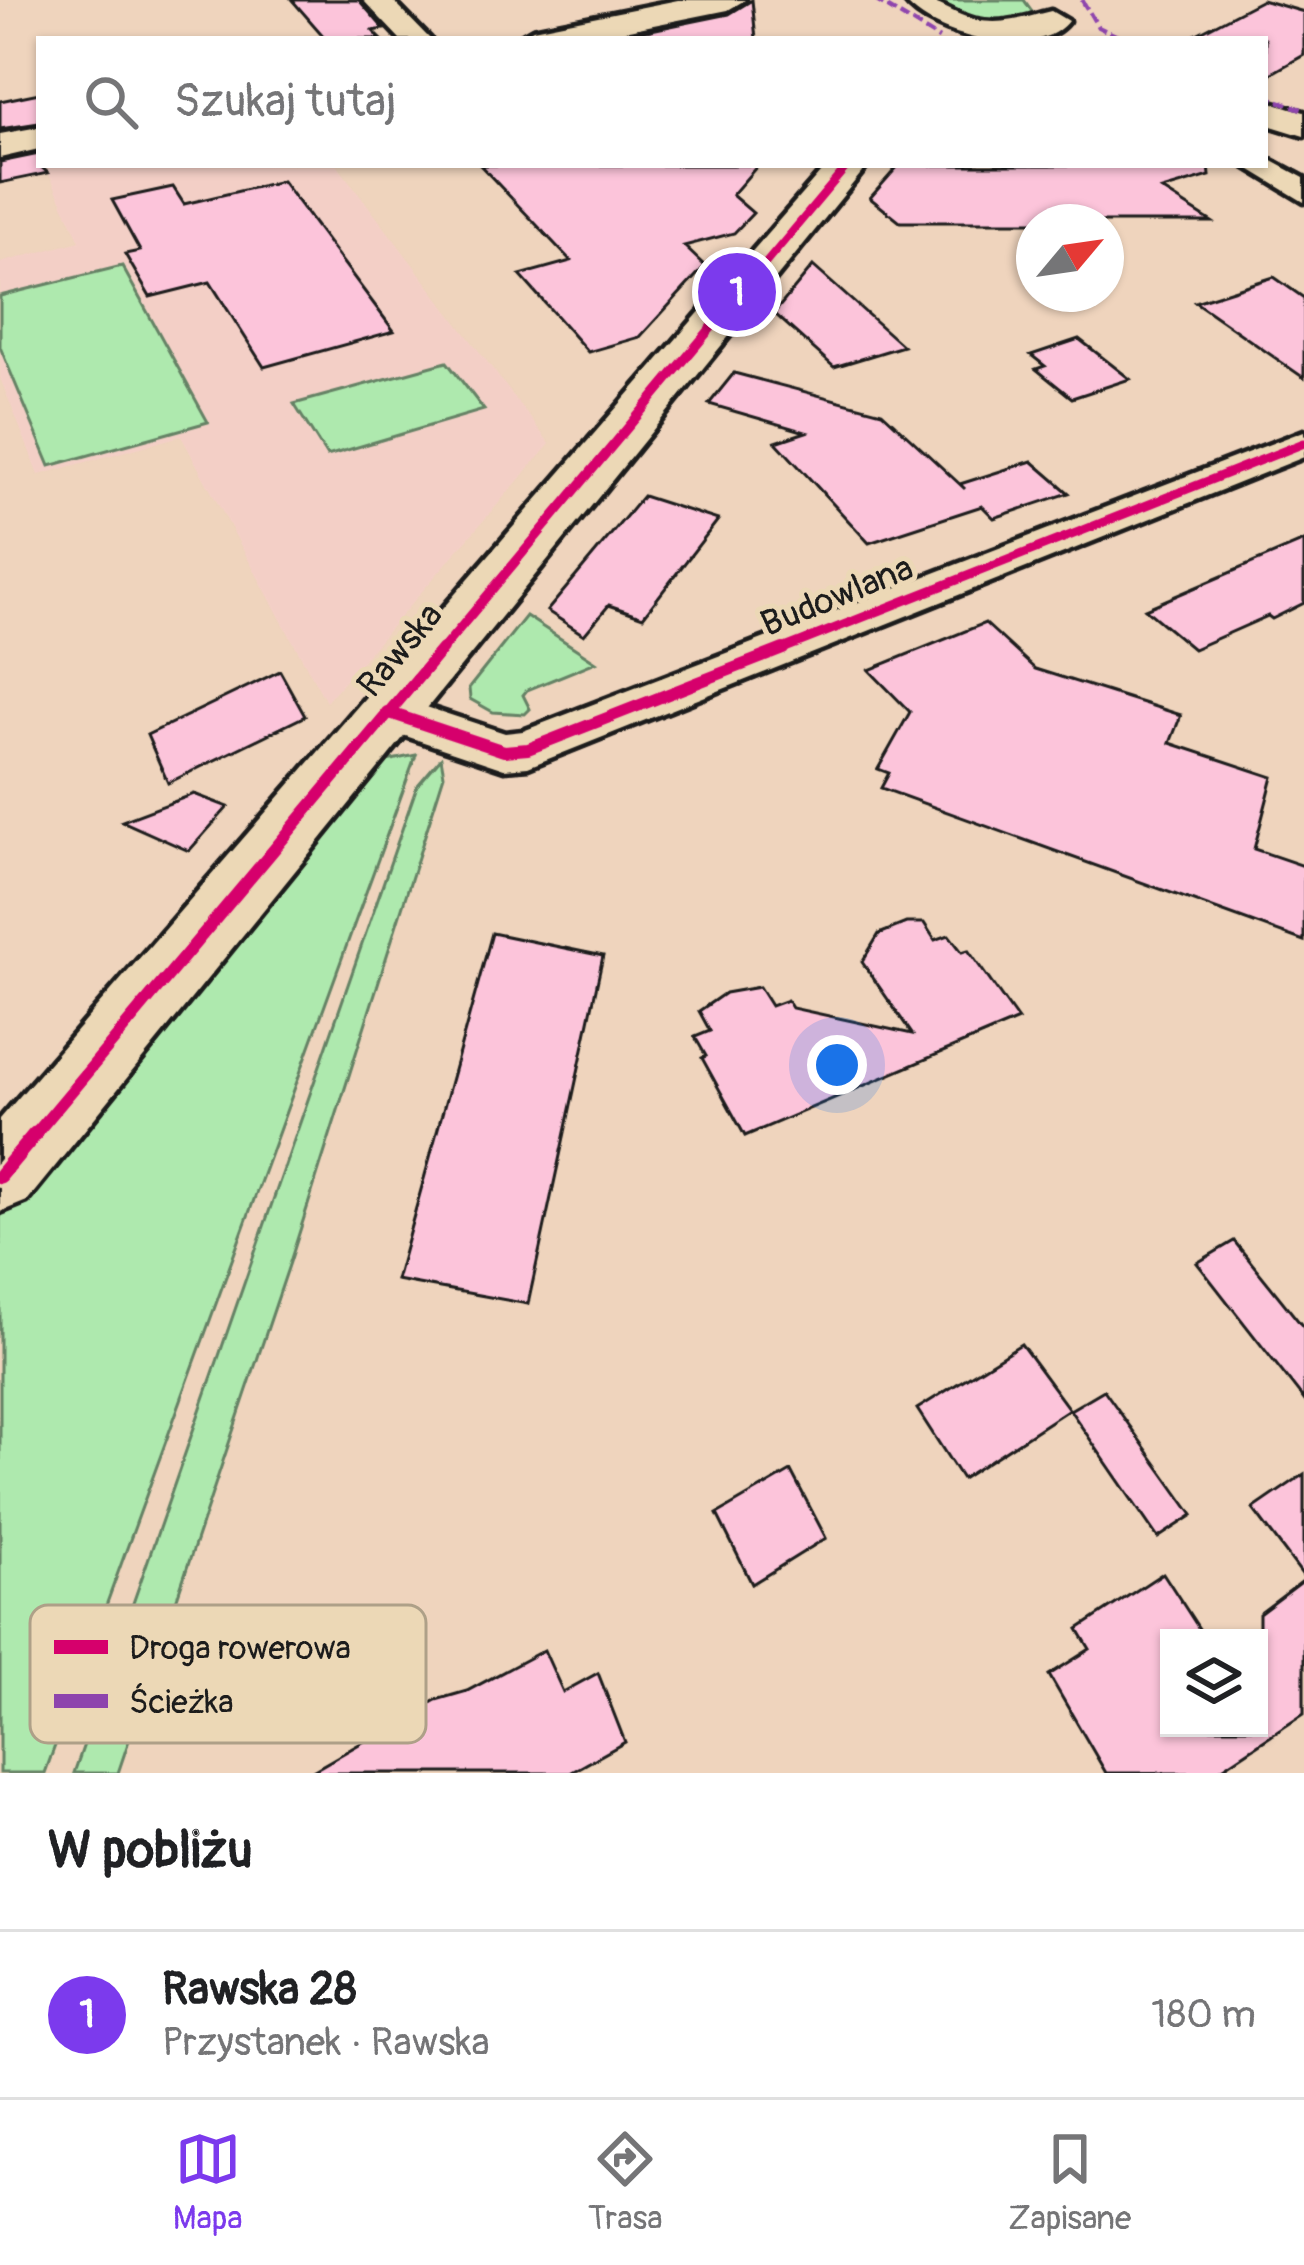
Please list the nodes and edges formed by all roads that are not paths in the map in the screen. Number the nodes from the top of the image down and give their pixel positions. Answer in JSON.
{"nodes":[{"id":1,"x":377,"y":0,"type":"edge"},
{"id":2,"x":728,"y":0,"type":"edge"},
{"id":3,"x":921,"y":0,"type":"edge"},
{"id":4,"x":1012,"y":28,"type":"edge"},
{"id":5,"x":413,"y":36,"type":"edge"},
{"id":6,"x":548,"y":36,"type":"edge"},
{"id":7,"x":1071,"y":36,"type":"edge"},
{"id":8,"x":1268,"y":112,"type":"edge"},
{"id":9,"x":1304,"y":125,"type":"edge"},
{"id":10,"x":36,"y":139,"type":"edge"},
{"id":11,"x":0,"y":146,"type":"edge"},
{"id":12,"x":845,"y":168,"type":"edge"},
{"id":13,"x":1264,"y":168,"type":"edge"},
{"id":14,"x":1304,"y":192,"type":"edge"},
{"id":15,"x":1304,"y":443,"type":"edge"},
{"id":16,"x":387,"y":712,"type":"junction"},
{"id":17,"x":0,"y":1175,"type":"edge"}],
"edges":[{"from":1,"to":5,"type":"street"},
{"from":2,"to":6,"type":"street"},
{"from":3,"to":4,"type":"street"},
{"from":4,"to":7,"type":"street"},
{"from":8,"to":9,"type":"street"},
{"from":10,"to":11,"type":"street"},
{"from":12,"to":16,"type":"street","name":"Rawska"},
{"from":13,"to":14,"type":"street"},
{"from":15,"to":16,"type":"street","name":"Budowlana"},
{"from":16,"to":17,"type":"street","name":"Rawska"}]}
